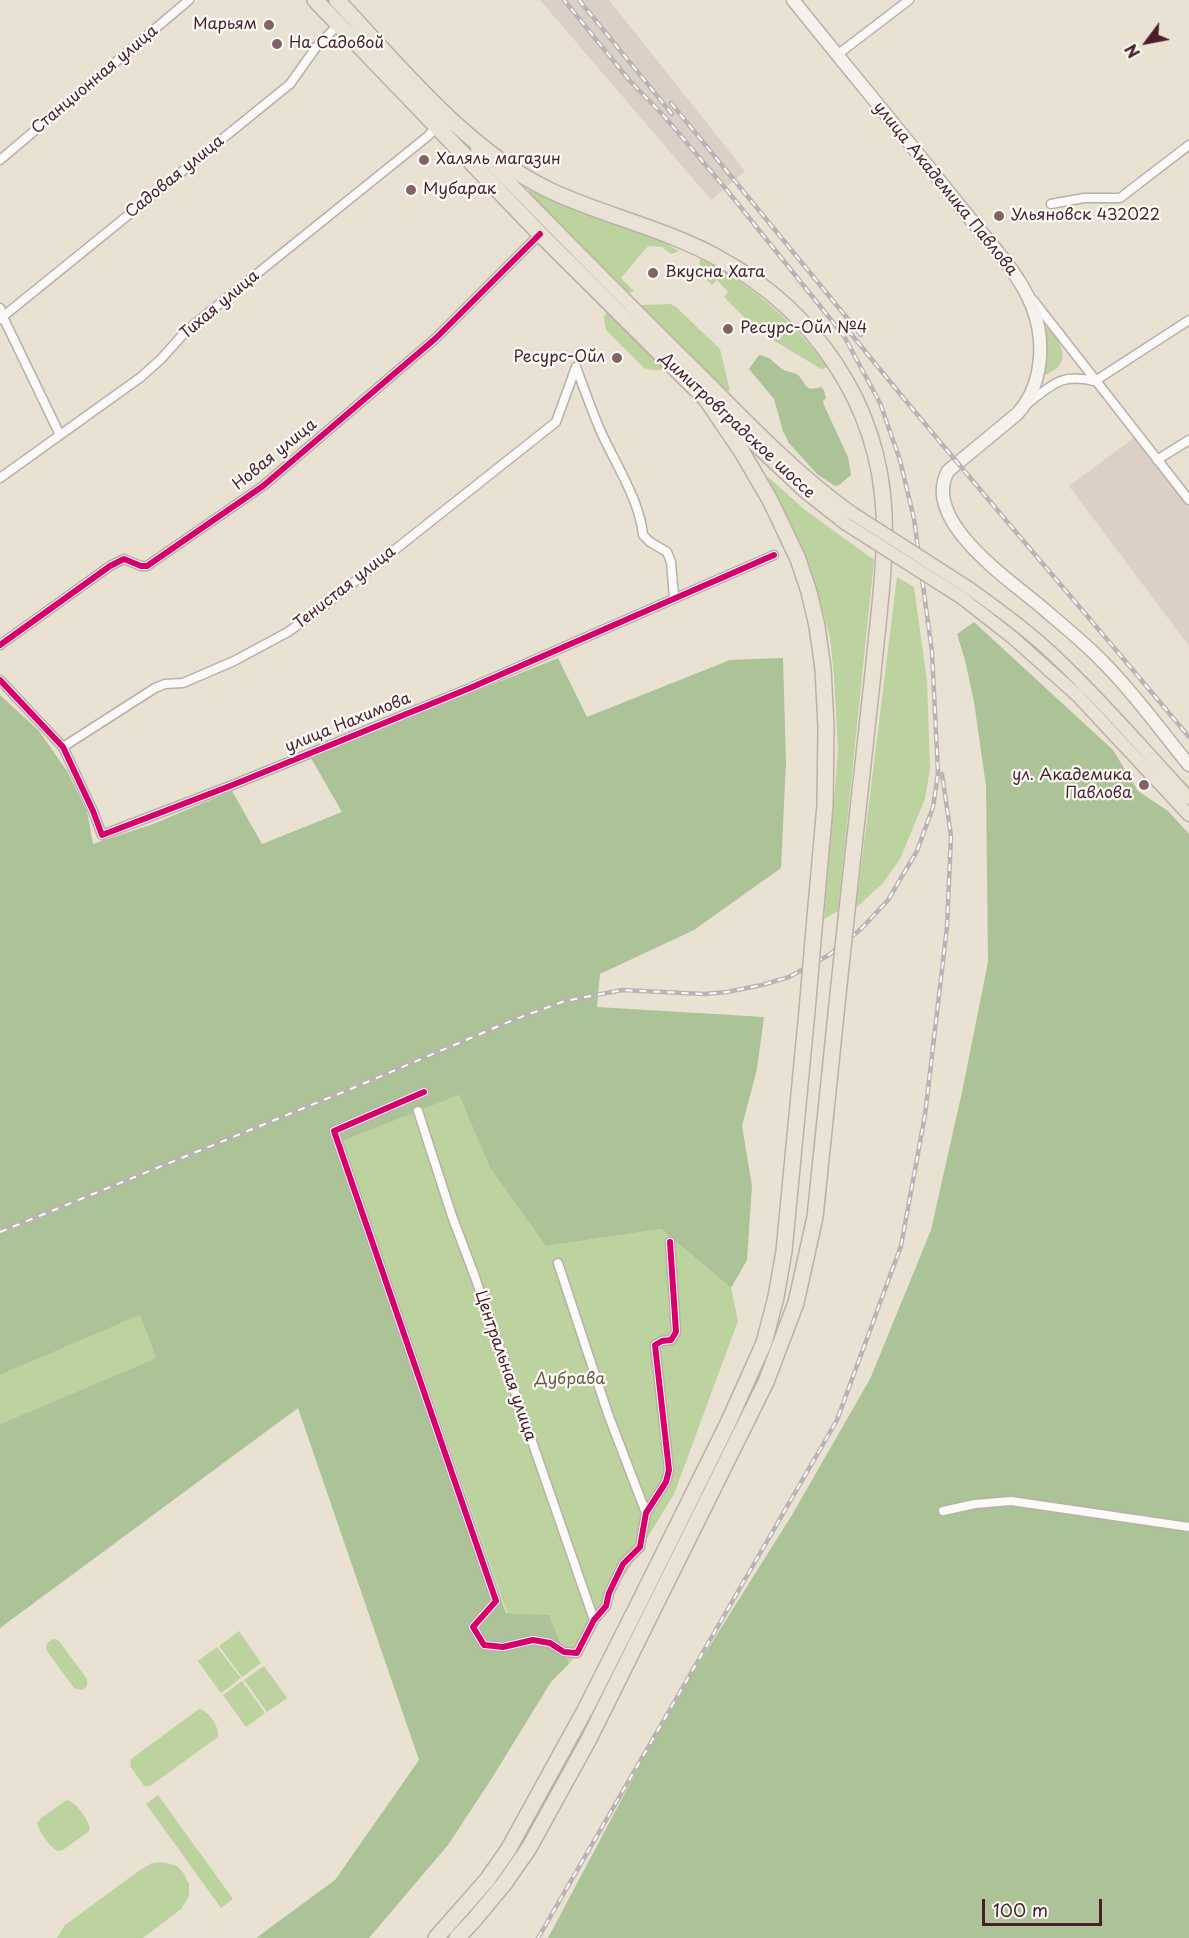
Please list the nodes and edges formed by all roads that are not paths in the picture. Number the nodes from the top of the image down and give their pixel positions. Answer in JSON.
{"nodes":[{"id":1,"x":189,"y":0,"type":"edge"},
{"id":2,"x":315,"y":0,"type":"edge"},
{"id":3,"x":337,"y":0,"type":"edge"},
{"id":4,"x":793,"y":0,"type":"edge"},
{"id":5,"x":909,"y":0,"type":"edge"},
{"id":6,"x":338,"y":25,"type":"junction"},
{"id":7,"x":837,"y":55,"type":"junction"},
{"id":8,"x":442,"y":122,"type":"junction"},
{"id":9,"x":1189,"y":146,"type":"edge"},
{"id":10,"x":0,"y":160,"type":"edge"},
{"id":11,"x":1051,"y":204,"type":"dead end"},
{"id":12,"x":540,"y":234,"type":"junction"},
{"id":13,"x":1018,"y":281,"type":"junction"},
{"id":14,"x":0,"y":308,"type":"edge"},
{"id":15,"x":1,"y":318,"type":"edge"},
{"id":16,"x":1189,"y":320,"type":"edge"},
{"id":17,"x":1095,"y":381,"type":"junction"},
{"id":18,"x":706,"y":399,"type":"junction"},
{"id":19,"x":1025,"y":405,"type":"junction"},
{"id":20,"x":60,"y":435,"type":"junction"},
{"id":21,"x":1189,"y":440,"type":"edge"},
{"id":22,"x":1156,"y":460,"type":"junction"},
{"id":23,"x":0,"y":478,"type":"edge"},
{"id":24,"x":1189,"y":500,"type":"edge"},
{"id":25,"x":849,"y":519,"type":"junction"},
{"id":26,"x":774,"y":555,"type":"dead end"},
{"id":27,"x":965,"y":593,"type":"junction"},
{"id":28,"x":674,"y":597,"type":"junction"},
{"id":29,"x":0,"y":645,"type":"edge"},
{"id":30,"x":0,"y":680,"type":"edge"},
{"id":31,"x":63,"y":747,"type":"junction"},
{"id":32,"x":1189,"y":765,"type":"edge"},
{"id":33,"x":1189,"y":798,"type":"edge"},
{"id":34,"x":1189,"y":815,"type":"edge"},
{"id":35,"x":424,"y":1092,"type":"dead end"},
{"id":36,"x":418,"y":1111,"type":"dead end"},
{"id":37,"x":670,"y":1242,"type":"dead end"},
{"id":38,"x":558,"y":1263,"type":"dead end"},
{"id":39,"x":943,"y":1511,"type":"dead end"},
{"id":40,"x":646,"y":1513,"type":"junction"},
{"id":41,"x":1189,"y":1527,"type":"edge"},
{"id":42,"x":594,"y":1620,"type":"junction"},
{"id":43,"x":436,"y":1938,"type":"edge"},
{"id":44,"x":457,"y":1938,"type":"edge"}],
"edges":[{"from":1,"to":10,"type":"street","name":"Станционная улица"},
{"from":2,"to":6,"type":"highway","name":"Димитровградское шоссе"},
{"from":3,"to":8,"type":"highway","name":"Димитровградское шоссе"},
{"from":4,"to":7,"type":"street","name":"улица Академика Павлова"},
{"from":5,"to":7,"type":"street"},
{"from":6,"to":8,"type":"highway","name":"Димитровградское шоссе"},
{"from":6,"to":15,"type":"street","name":"Садовая улица"},
{"from":7,"to":13,"type":"street","name":"улица Академика Павлова"},
{"from":8,"to":12,"type":"highway","name":"Димитровградское шоссе"},
{"from":8,"to":20,"type":"street","name":"Тихая улица"},
{"from":8,"to":25,"type":"main road","name":"Димитровградское шоссе"},
{"from":8,"to":44,"type":"highway","bridge":true},
{"from":9,"to":11,"type":"street"},
{"from":12,"to":18,"type":"highway","name":"Димитровградское шоссе"},
{"from":12,"to":29,"type":"street","name":"Новая улица"},
{"from":13,"to":17,"type":"street","name":"улица Академика Павлова"},
{"from":13,"to":19,"type":"street"},
{"from":14,"to":15,"type":"street"},
{"from":15,"to":20,"type":"street"},
{"from":16,"to":17,"type":"street"},
{"from":17,"to":19,"type":"street"},
{"from":17,"to":22,"type":"street","name":"улица Академика Павлова"},
{"from":18,"to":25,"type":"main road","name":"Димитровградское шоссе"},
{"from":18,"to":43,"type":"highway","bridge":true},
{"from":19,"to":32,"type":"street"},
{"from":20,"to":23,"type":"street","name":"Тихая улица"},
{"from":21,"to":22,"type":"street"},
{"from":22,"to":24,"type":"street","name":"улица Академика Павлова"},
{"from":25,"to":27,"type":"main road","name":"Димитровградское шоссе","bridge":true},
{"from":26,"to":28,"type":"street","name":"улица Нахимова"},
{"from":27,"to":33,"type":"main road","name":"Димитровградское шоссе"},
{"from":27,"to":34,"type":"main road","name":"Димитровградское шоссе"},
{"from":28,"to":31,"type":"street","name":"улица Нахимова"},
{"from":28,"to":31,"type":"street","name":"Тенистая улица"},
{"from":30,"to":31,"type":"street","name":"улица Нахимова"},
{"from":35,"to":42,"type":"street"},
{"from":36,"to":42,"type":"street","name":"Центральная улица"},
{"from":37,"to":40,"type":"street"},
{"from":38,"to":40,"type":"street"},
{"from":39,"to":41,"type":"street"},
{"from":40,"to":42,"type":"street"}]}
